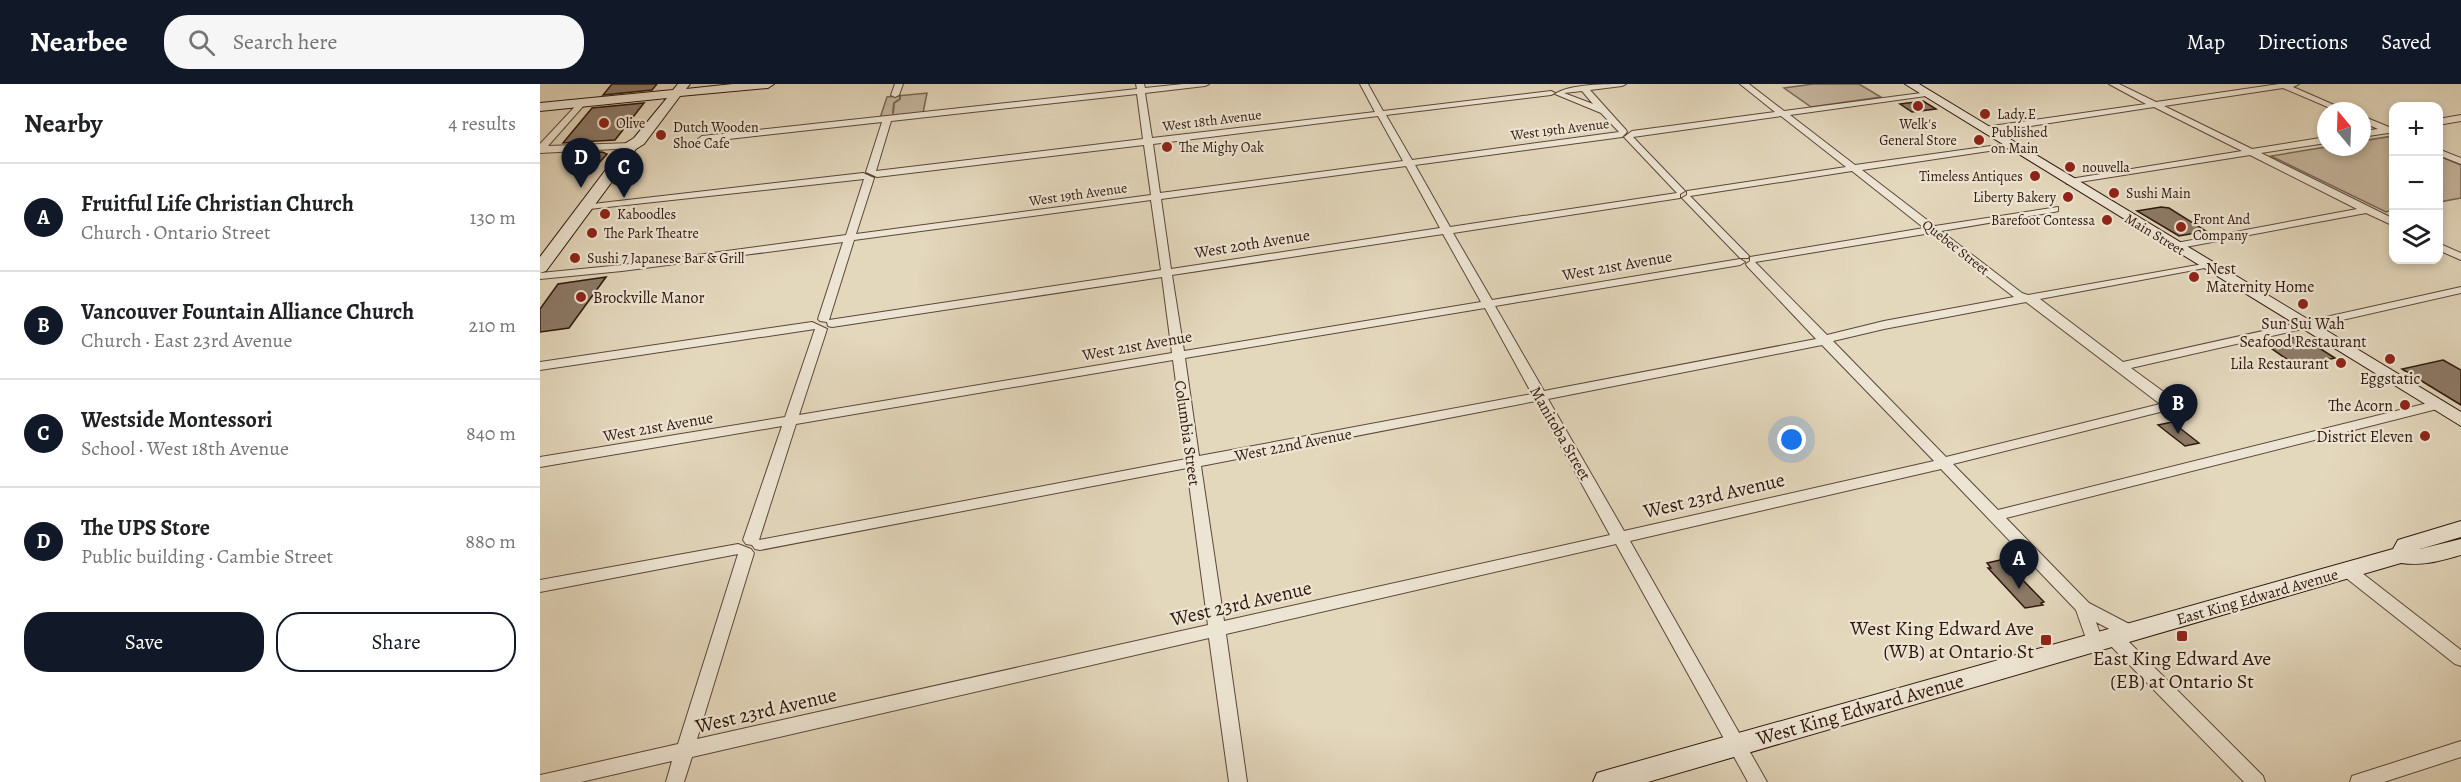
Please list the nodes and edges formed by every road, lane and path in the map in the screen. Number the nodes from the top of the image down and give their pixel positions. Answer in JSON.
{"nodes":[{"id":1,"x":768,"y":84,"type":"edge"},
{"id":2,"x":899,"y":84,"type":"edge"},
{"id":3,"x":1205,"y":84,"type":"edge"},
{"id":4,"x":1364,"y":84,"type":"edge"},
{"id":5,"x":1622,"y":84,"type":"edge"},
{"id":6,"x":1744,"y":84,"type":"edge"},
{"id":7,"x":2113,"y":84,"type":"edge"},
{"id":8,"x":2295,"y":84,"type":"edge"},
{"id":9,"x":2282,"y":85,"type":"edge"},
{"id":10,"x":1918,"y":87,"type":"edge"},
{"id":11,"x":681,"y":88,"type":"edge"},
{"id":12,"x":1140,"y":88,"type":"edge"},
{"id":13,"x":1584,"y":88,"type":"junction"},
{"id":14,"x":663,"y":89,"type":"edge"},
{"id":15,"x":1555,"y":90,"type":"edge"},
{"id":16,"x":896,"y":94,"type":"dead end"},
{"id":17,"x":582,"y":102,"type":"junction"},
{"id":18,"x":2323,"y":102,"type":"edge"},
{"id":19,"x":2155,"y":104,"type":"junction"},
{"id":20,"x":540,"y":106,"type":"edge"},
{"id":21,"x":1603,"y":111,"type":"junction"},
{"id":22,"x":1380,"y":113,"type":"junction"},
{"id":23,"x":1782,"y":113,"type":"junction"},
{"id":24,"x":2461,"y":118,"type":"edge"},
{"id":25,"x":887,"y":120,"type":"junction"},
{"id":26,"x":2443,"y":121,"type":"edge"},
{"id":27,"x":2371,"y":122,"type":"edge"},
{"id":28,"x":2389,"y":129,"type":"edge"},
{"id":29,"x":1985,"y":130,"type":"junction"},
{"id":30,"x":2389,"y":130,"type":"edge"},
{"id":31,"x":2371,"y":133,"type":"edge"},
{"id":32,"x":1625,"y":134,"type":"junction"},
{"id":33,"x":702,"y":139,"type":"dead end"},
{"id":34,"x":1149,"y":142,"type":"junction"},
{"id":35,"x":2317,"y":142,"type":"edge"},
{"id":36,"x":2009,"y":145,"type":"junction"},
{"id":37,"x":631,"y":146,"type":"junction"},
{"id":38,"x":540,"y":150,"type":"edge"},
{"id":39,"x":2252,"y":153,"type":"junction"},
{"id":40,"x":2443,"y":154,"type":"edge"},
{"id":41,"x":2461,"y":161,"type":"edge"},
{"id":42,"x":1409,"y":163,"type":"junction"},
{"id":43,"x":1853,"y":168,"type":"junction"},
{"id":44,"x":870,"y":175,"type":"junction"},
{"id":45,"x":2070,"y":182,"type":"junction"},
{"id":46,"x":1684,"y":195,"type":"junction"},
{"id":47,"x":1156,"y":197,"type":"junction"},
{"id":48,"x":584,"y":208,"type":"junction"},
{"id":49,"x":2054,"y":209,"type":"dead end"},
{"id":50,"x":2367,"y":210,"type":"junction"},
{"id":51,"x":2389,"y":221,"type":"edge"},
{"id":52,"x":1933,"y":229,"type":"junction"},
{"id":53,"x":1447,"y":231,"type":"junction"},
{"id":54,"x":850,"y":237,"type":"junction"},
{"id":55,"x":2175,"y":246,"type":"junction"},
{"id":56,"x":2443,"y":248,"type":"edge"},
{"id":57,"x":2461,"y":257,"type":"edge"},
{"id":58,"x":1747,"y":260,"type":"junction"},
{"id":59,"x":2205,"y":265,"type":"junction"},
{"id":60,"x":540,"y":268,"type":"edge"},
{"id":61,"x":1165,"y":273,"type":"junction"},
{"id":62,"x":540,"y":276,"type":"edge"},
{"id":63,"x":2461,"y":290,"type":"edge"},
{"id":64,"x":2026,"y":298,"type":"junction"},
{"id":65,"x":1488,"y":304,"type":"junction"},
{"id":66,"x":822,"y":324,"type":"junction"},
{"id":67,"x":2304,"y":325,"type":"junction"},
{"id":68,"x":1825,"y":340,"type":"junction"},
{"id":69,"x":1176,"y":356,"type":"junction"},
{"id":70,"x":540,"y":366,"type":"edge"},
{"id":71,"x":2121,"y":366,"type":"junction"},
{"id":72,"x":1540,"y":397,"type":"junction"},
{"id":73,"x":2436,"y":405,"type":"junction"},
{"id":74,"x":2167,"y":406,"type":"joint"},
{"id":75,"x":791,"y":420,"type":"junction"},
{"id":76,"x":2461,"y":420,"type":"edge"},
{"id":77,"x":540,"y":462,"type":"edge"},
{"id":78,"x":1944,"y":462,"type":"junction"},
{"id":79,"x":1192,"y":463,"type":"junction"},
{"id":80,"x":1996,"y":515,"type":"junction"},
{"id":81,"x":2461,"y":529,"type":"edge"},
{"id":82,"x":1622,"y":538,"type":"junction"},
{"id":83,"x":749,"y":547,"type":"junction"},
{"id":84,"x":2461,"y":547,"type":"edge"},
{"id":85,"x":2401,"y":555,"type":"junction"},
{"id":86,"x":2347,"y":570,"type":"junction"},
{"id":87,"x":540,"y":586,"type":"edge"},
{"id":88,"x":2083,"y":607,"type":"junction"},
{"id":89,"x":1216,"y":630,"type":"junction"},
{"id":90,"x":2113,"y":637,"type":"junction"},
{"id":91,"x":2461,"y":659,"type":"edge"},
{"id":92,"x":1737,"y":744,"type":"junction"},
{"id":93,"x":2461,"y":749,"type":"edge"},
{"id":94,"x":685,"y":751,"type":"junction"},
{"id":95,"x":545,"y":782,"type":"edge"},
{"id":96,"x":675,"y":782,"type":"edge"},
{"id":97,"x":1238,"y":782,"type":"edge"},
{"id":98,"x":1607,"y":782,"type":"edge"},
{"id":99,"x":1758,"y":782,"type":"edge"},
{"id":100,"x":2256,"y":782,"type":"edge"},
{"id":101,"x":2359,"y":782,"type":"edge"}],
"edges":[{"from":1,"to":11,"type":"main road"},
{"from":2,"to":16,"type":"street"},
{"from":3,"to":12,"type":"street"},
{"from":4,"to":22,"type":"street","name":"Manitoba Street"},
{"from":5,"to":13,"type":"street","name":"West 18th Avenue"},
{"from":6,"to":23,"type":"street","name":"Quebec Street"},
{"from":7,"to":19,"type":"street"},
{"from":8,"to":9,"type":"street"},
{"from":9,"to":18,"type":"street"},
{"from":9,"to":19,"type":"street"},
{"from":10,"to":23,"type":"street","name":"West 19th Avenue"},
{"from":10,"to":29,"type":"main road","name":"Main Street"},
{"from":11,"to":14,"type":"main road"},
{"from":11,"to":37,"type":"main road"},
{"from":12,"to":25,"type":"street"},
{"from":12,"to":34,"type":"street","name":"Columbia Street"},
{"from":13,"to":15,"type":"street","name":"West 18th Avenue"},
{"from":13,"to":21,"type":"street"},
{"from":14,"to":17,"type":"main road"},
{"from":14,"to":37,"type":"main road"},
{"from":15,"to":21,"type":"street"},
{"from":15,"to":22,"type":"street","name":"West 18th Avenue"},
{"from":17,"to":20,"type":"main road"},
{"from":17,"to":38,"type":"street"},
{"from":19,"to":29,"type":"street"},
{"from":19,"to":39,"type":"street"},
{"from":21,"to":32,"type":"street"},
{"from":22,"to":34,"type":"street","name":"West 18th Avenue"},
{"from":22,"to":42,"type":"street","name":"Manitoba Street"},
{"from":23,"to":32,"type":"street","name":"West 19th Avenue"},
{"from":23,"to":43,"type":"street","name":"Quebec Street"},
{"from":24,"to":26,"type":"street"},
{"from":25,"to":33,"type":"street"},
{"from":25,"to":44,"type":"street"},
{"from":27,"to":28,"type":"street"},
{"from":29,"to":36,"type":"main road","name":"Main Street"},
{"from":30,"to":31,"type":"street"},
{"from":32,"to":42,"type":"street","name":"West 19th Avenue"},
{"from":32,"to":46,"type":"street"},
{"from":34,"to":44,"type":"street","name":"West 18th Avenue"},
{"from":34,"to":47,"type":"street","name":"Columbia Street"},
{"from":35,"to":39,"type":"street"},
{"from":36,"to":43,"type":"street","name":"West 20th Avenue"},
{"from":36,"to":45,"type":"main road","name":"Main Street"},
{"from":37,"to":38,"type":"street"},
{"from":37,"to":48,"type":"main road"},
{"from":39,"to":45,"type":"street"},
{"from":39,"to":50,"type":"street"},
{"from":40,"to":41,"type":"street"},
{"from":42,"to":47,"type":"street","name":"West 19th Avenue"},
{"from":42,"to":53,"type":"street","name":"Manitoba Street"},
{"from":43,"to":46,"type":"street","name":"West 20th Avenue"},
{"from":43,"to":52,"type":"street","name":"Quebec Street"},
{"from":44,"to":48,"type":"street","name":"West 18th Avenue"},
{"from":44,"to":54,"type":"street"},
{"from":45,"to":55,"type":"main road","name":"Main Street"},
{"from":46,"to":53,"type":"street","name":"West 20th Avenue"},
{"from":46,"to":58,"type":"street"},
{"from":47,"to":54,"type":"street","name":"West 19th Avenue"},
{"from":47,"to":61,"type":"street","name":"Columbia Street"},
{"from":48,"to":60,"type":"main road"},
{"from":49,"to":52,"type":"street","name":"West 21st Avenue"},
{"from":50,"to":51,"type":"street"},
{"from":50,"to":55,"type":"street"},
{"from":52,"to":58,"type":"street","name":"West 21st Avenue"},
{"from":52,"to":64,"type":"street","name":"Quebec Street"},
{"from":53,"to":61,"type":"street","name":"West 20th Avenue"},
{"from":53,"to":65,"type":"street","name":"Manitoba Street"},
{"from":54,"to":62,"type":"street","name":"West 19th Avenue"},
{"from":54,"to":66,"type":"street"},
{"from":55,"to":59,"type":"main road","name":"Main Street"},
{"from":56,"to":57,"type":"street"},
{"from":58,"to":65,"type":"street","name":"West 21st Avenue"},
{"from":58,"to":68,"type":"street"},
{"from":59,"to":64,"type":"street","name":"West 22nd Avenue"},
{"from":59,"to":67,"type":"main road","name":"Main Street"},
{"from":61,"to":66,"type":"street","name":"West 20th Avenue"},
{"from":61,"to":69,"type":"street","name":"Columbia Street"},
{"from":63,"to":67,"type":"street"},
{"from":64,"to":68,"type":"street","name":"West 22nd Avenue"},
{"from":64,"to":71,"type":"street","name":"Quebec Street"},
{"from":65,"to":69,"type":"street","name":"West 21st Avenue"},
{"from":65,"to":72,"type":"street","name":"Manitoba Street"},
{"from":66,"to":70,"type":"street","name":"West 20th Avenue"},
{"from":66,"to":75,"type":"street"},
{"from":67,"to":71,"type":"street"},
{"from":67,"to":73,"type":"main road","name":"Main Street"},
{"from":68,"to":72,"type":"street","name":"West 22nd Avenue"},
{"from":68,"to":78,"type":"street"},
{"from":69,"to":75,"type":"street","name":"West 21st Avenue"},
{"from":69,"to":79,"type":"street","name":"Columbia Street"},
{"from":71,"to":74,"type":"street","name":"Quebec Street"},
{"from":72,"to":79,"type":"street","name":"West 22nd Avenue"},
{"from":72,"to":82,"type":"street","name":"Manitoba Street"},
{"from":73,"to":76,"type":"main road","name":"Main Street"},
{"from":73,"to":80,"type":"street"},
{"from":74,"to":78,"type":"street","name":"West 23rd Avenue"},
{"from":75,"to":77,"type":"street","name":"West 21st Avenue"},
{"from":75,"to":83,"type":"street"},
{"from":78,"to":80,"type":"street"},
{"from":78,"to":82,"type":"street","name":"West 23rd Avenue"},
{"from":79,"to":83,"type":"street","name":"West 22nd Avenue"},
{"from":79,"to":89,"type":"street","name":"Columbia Street"},
{"from":80,"to":88,"type":"street"},
{"from":81,"to":85,"type":"main road","name":"East King Edward Avenue"},
{"from":82,"to":89,"type":"street","name":"West 23rd Avenue"},
{"from":82,"to":92,"type":"street","name":"Manitoba Street"},
{"from":83,"to":87,"type":"street","name":"West 22nd Avenue"},
{"from":83,"to":94,"type":"street"},
{"from":84,"to":85,"type":"main road","name":"East King Edward Avenue"},
{"from":85,"to":86,"type":"main road","name":"East King Edward Avenue"},
{"from":86,"to":90,"type":"main road","name":"East King Edward Avenue"},
{"from":86,"to":91,"type":"street"},
{"from":88,"to":90,"type":"street"},
{"from":88,"to":90,"type":"street"},
{"from":89,"to":94,"type":"street","name":"West 23rd Avenue"},
{"from":89,"to":97,"type":"street","name":"Columbia Street"},
{"from":90,"to":92,"type":"main road","name":"West King Edward Avenue"},
{"from":90,"to":100,"type":"street"},
{"from":92,"to":98,"type":"main road","name":"West King Edward Avenue"},
{"from":92,"to":99,"type":"street","name":"Manitoba Street"},
{"from":93,"to":101,"type":"street"},
{"from":94,"to":95,"type":"street","name":"West 23rd Avenue"},
{"from":94,"to":96,"type":"street"}]}
